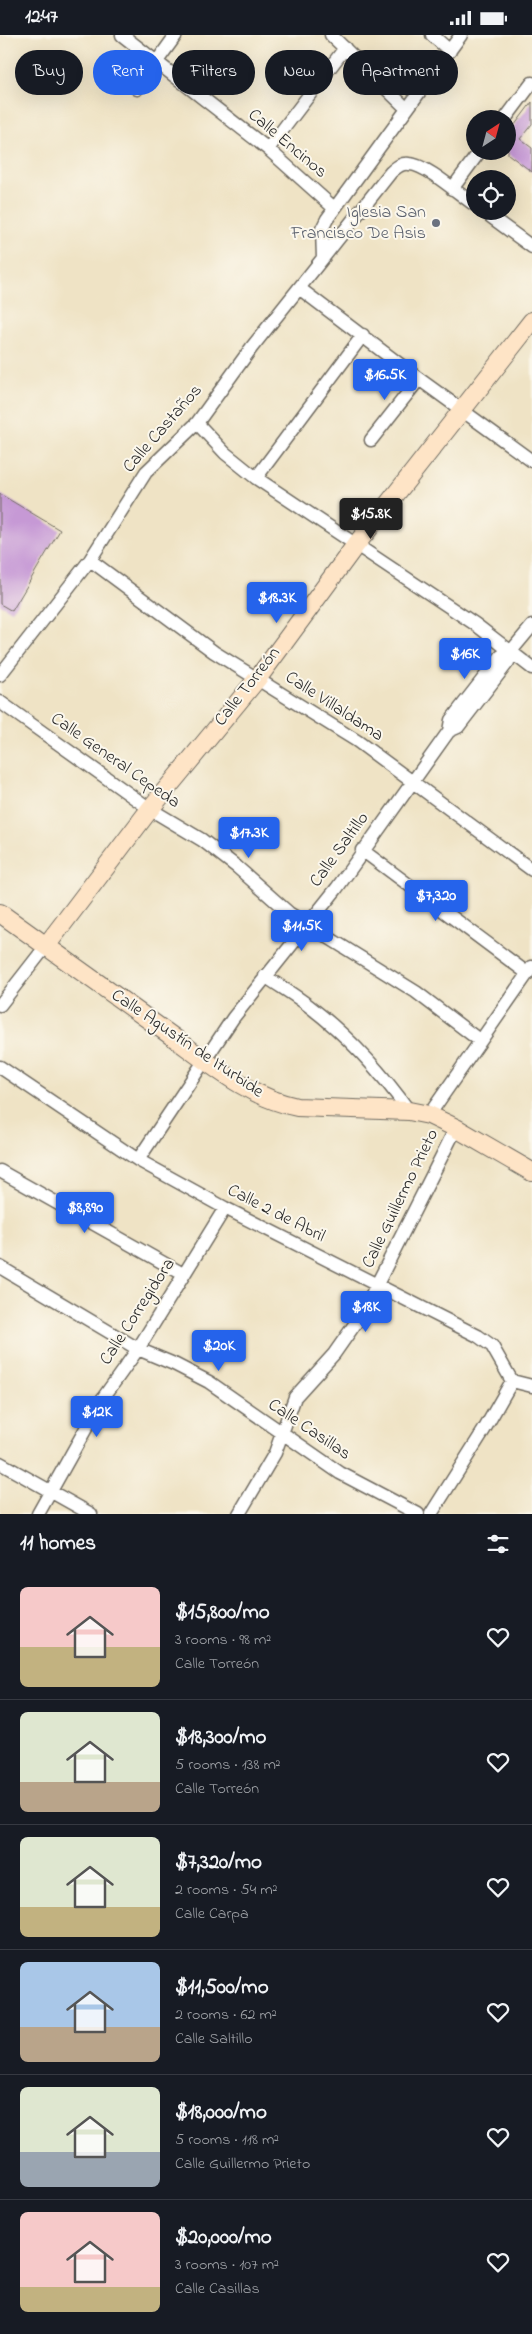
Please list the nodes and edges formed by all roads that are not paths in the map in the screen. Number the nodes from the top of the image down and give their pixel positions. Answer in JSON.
{"nodes":[{"id":1,"x":122,"y":35,"type":"edge"},
{"id":2,"x":176,"y":35,"type":"edge"},
{"id":3,"x":331,"y":35,"type":"edge"},
{"id":4,"x":432,"y":35,"type":"edge"},
{"id":5,"x":460,"y":35,"type":"edge"},
{"id":6,"x":345,"y":48,"type":"junction"},
{"id":7,"x":141,"y":50,"type":"edge"},
{"id":8,"x":449,"y":50,"type":"edge"},
{"id":9,"x":451,"y":50,"type":"edge"},
{"id":10,"x":162,"y":55,"type":"edge"},
{"id":11,"x":162,"y":66,"type":"edge"},
{"id":12,"x":532,"y":83,"type":"edge"},
{"id":13,"x":417,"y":95,"type":"edge"},
{"id":14,"x":406,"y":109,"type":"junction"},
{"id":15,"x":512,"y":110,"type":"edge"},
{"id":16,"x":268,"y":149,"type":"junction"},
{"id":17,"x":473,"y":160,"type":"edge"},
{"id":18,"x":452,"y":189,"type":"junction"},
{"id":19,"x":466,"y":199,"type":"edge"},
{"id":20,"x":334,"y":207,"type":"junction"},
{"id":21,"x":495,"y":220,"type":"edge"},
{"id":22,"x":532,"y":247,"type":"edge"},
{"id":23,"x":323,"y":258,"type":"junction"},
{"id":24,"x":299,"y":288,"type":"junction"},
{"id":25,"x":532,"y":321,"type":"edge"},
{"id":26,"x":363,"y":335,"type":"junction"},
{"id":27,"x":419,"y":379,"type":"junction"},
{"id":28,"x":461,"y":409,"type":"junction"},
{"id":29,"x":197,"y":423,"type":"junction"},
{"id":30,"x":371,"y":440,"type":"dead end"},
{"id":31,"x":532,"y":461,"type":"edge"},
{"id":32,"x":256,"y":478,"type":"junction"},
{"id":33,"x":355,"y":546,"type":"junction"},
{"id":34,"x":90,"y":560,"type":"junction"},
{"id":35,"x":532,"y":626,"type":"edge"},
{"id":36,"x":512,"y":650,"type":"junction"},
{"id":37,"x":532,"y":668,"type":"edge"},
{"id":38,"x":0,"y":675,"type":"edge"},
{"id":39,"x":258,"y":677,"type":"junction"},
{"id":40,"x":0,"y":702,"type":"edge"},
{"id":41,"x":411,"y":781,"type":"junction"},
{"id":42,"x":150,"y":809,"type":"junction"},
{"id":43,"x":362,"y":850,"type":"junction"},
{"id":44,"x":532,"y":870,"type":"edge"},
{"id":45,"x":0,"y":913,"type":"edge"},
{"id":46,"x":307,"y":923,"type":"junction"},
{"id":47,"x":46,"y":946,"type":"junction"},
{"id":48,"x":529,"y":970,"type":"edge"},
{"id":49,"x":264,"y":976,"type":"junction"},
{"id":50,"x":0,"y":1005,"type":"edge"},
{"id":51,"x":479,"y":1040,"type":"junction"},
{"id":52,"x":206,"y":1060,"type":"junction"},
{"id":53,"x":0,"y":1067,"type":"edge"},
{"id":54,"x":409,"y":1111,"type":"junction"},
{"id":55,"x":429,"y":1115,"type":"junction"},
{"id":56,"x":456,"y":1128,"type":"junction"},
{"id":57,"x":138,"y":1160,"type":"junction"},
{"id":58,"x":0,"y":1171,"type":"edge"},
{"id":59,"x":532,"y":1171,"type":"edge"},
{"id":60,"x":225,"y":1208,"type":"junction"},
{"id":61,"x":0,"y":1267,"type":"edge"},
{"id":62,"x":183,"y":1274,"type":"junction"},
{"id":63,"x":378,"y":1285,"type":"junction"},
{"id":64,"x":138,"y":1349,"type":"junction"},
{"id":65,"x":512,"y":1381,"type":"junction"},
{"id":66,"x":532,"y":1385,"type":"edge"},
{"id":67,"x":282,"y":1434,"type":"junction"},
{"id":68,"x":0,"y":1463,"type":"edge"},
{"id":69,"x":52,"y":1491,"type":"junction"},
{"id":70,"x":38,"y":1514,"type":"edge"},
{"id":71,"x":91,"y":1514,"type":"edge"},
{"id":72,"x":240,"y":1514,"type":"edge"},
{"id":73,"x":418,"y":1514,"type":"edge"},
{"id":74,"x":431,"y":1514,"type":"edge"}],
"edges":[{"from":1,"to":7,"type":"street","name":"Calle Encinos"},
{"from":2,"to":10,"type":"street"},
{"from":3,"to":6,"type":"street"},
{"from":4,"to":8,"type":"street"},
{"from":5,"to":9,"type":"street"},
{"from":6,"to":14,"type":"street"},
{"from":6,"to":16,"type":"street"},
{"from":11,"to":16,"type":"street","name":"Calle Encinos"},
{"from":12,"to":15,"type":"street"},
{"from":13,"to":14,"type":"street"},
{"from":14,"to":20,"type":"street"},
{"from":16,"to":20,"type":"street","name":"Calle Encinos"},
{"from":17,"to":18,"type":"street"},
{"from":18,"to":19,"type":"street"},
{"from":18,"to":23,"type":"street","name":"Calle Castaños"},
{"from":20,"to":23,"type":"street"},
{"from":21,"to":22,"type":"street"},
{"from":23,"to":24,"type":"street","name":"Calle Castaños"},
{"from":24,"to":26,"type":"street"},
{"from":24,"to":29,"type":"street","name":"Calle Castaños"},
{"from":25,"to":28,"type":"street","name":"Calle Torreón"},
{"from":26,"to":27,"type":"street"},
{"from":26,"to":32,"type":"street"},
{"from":27,"to":28,"type":"street"},
{"from":27,"to":30,"type":"street"},
{"from":28,"to":31,"type":"street"},
{"from":28,"to":33,"type":"street","name":"Calle Torreón"},
{"from":29,"to":32,"type":"street"},
{"from":29,"to":34,"type":"street","name":"Calle Castaños"},
{"from":32,"to":33,"type":"street"},
{"from":33,"to":36,"type":"street"},
{"from":33,"to":39,"type":"street","name":"Calle Torreón"},
{"from":34,"to":38,"type":"street","name":"Calle Castaños"},
{"from":34,"to":39,"type":"street","name":"Calle Villaldama"},
{"from":35,"to":36,"type":"street","name":"Calle Saltillo"},
{"from":36,"to":37,"type":"street"},
{"from":36,"to":41,"type":"street","name":"Calle Saltillo"},
{"from":39,"to":41,"type":"street","name":"Calle Villaldama"},
{"from":39,"to":42,"type":"street","name":"Calle Torreón"},
{"from":40,"to":42,"type":"street","name":"Calle General Cepeda"},
{"from":41,"to":43,"type":"street","name":"Calle Saltillo"},
{"from":41,"to":44,"type":"street","name":"Calle Villaldama"},
{"from":42,"to":46,"type":"street","name":"Calle General Cepeda"},
{"from":42,"to":47,"type":"street","name":"Calle Torreón"},
{"from":43,"to":46,"type":"street","name":"Calle Saltillo"},
{"from":43,"to":48,"type":"street"},
{"from":45,"to":47,"type":"street","name":"Calle Agustín de Iturbide"},
{"from":46,"to":49,"type":"street","name":"Calle Saltillo"},
{"from":46,"to":51,"type":"street","name":"Calle General Cepeda"},
{"from":47,"to":50,"type":"street","name":"Calle Torreón"},
{"from":47,"to":52,"type":"street","name":"Calle Agustín de Iturbide"},
{"from":48,"to":51,"type":"street"},
{"from":49,"to":52,"type":"street","name":"Calle Saltillo"},
{"from":49,"to":54,"type":"street"},
{"from":51,"to":55,"type":"street"},
{"from":52,"to":54,"type":"street","name":"Calle Agustín de Iturbide"},
{"from":52,"to":57,"type":"street","name":"Calle Saltillo"},
{"from":53,"to":57,"type":"street","name":"Calle 2 de Abril"},
{"from":54,"to":55,"type":"street","name":"Calle Agustín de Iturbide"},
{"from":55,"to":56,"type":"street","name":"Calle Agustín de Iturbide"},
{"from":56,"to":59,"type":"street","name":"Calle Agustín de Iturbide"},
{"from":56,"to":63,"type":"street","name":"Calle Guillermo Prieto"},
{"from":57,"to":60,"type":"street","name":"Calle 2 de Abril"},
{"from":58,"to":62,"type":"street"},
{"from":60,"to":62,"type":"street","name":"Calle Corregidora"},
{"from":60,"to":63,"type":"street","name":"Calle 2 de Abril"},
{"from":61,"to":64,"type":"street","name":"Calle Casillas"},
{"from":62,"to":64,"type":"street","name":"Calle Corregidora"},
{"from":63,"to":65,"type":"street","name":"Calle 2 de Abril"},
{"from":63,"to":67,"type":"street","name":"Calle Guillermo Prieto"},
{"from":64,"to":67,"type":"street","name":"Calle Casillas"},
{"from":64,"to":69,"type":"street","name":"Calle Corregidora"},
{"from":65,"to":66,"type":"street"},
{"from":65,"to":74,"type":"street"},
{"from":67,"to":72,"type":"street","name":"Calle Guillermo Prieto"},
{"from":67,"to":73,"type":"street","name":"Calle Casillas"},
{"from":68,"to":69,"type":"street"},
{"from":69,"to":70,"type":"street","name":"Calle Corregidora"},
{"from":69,"to":71,"type":"street"}]}
